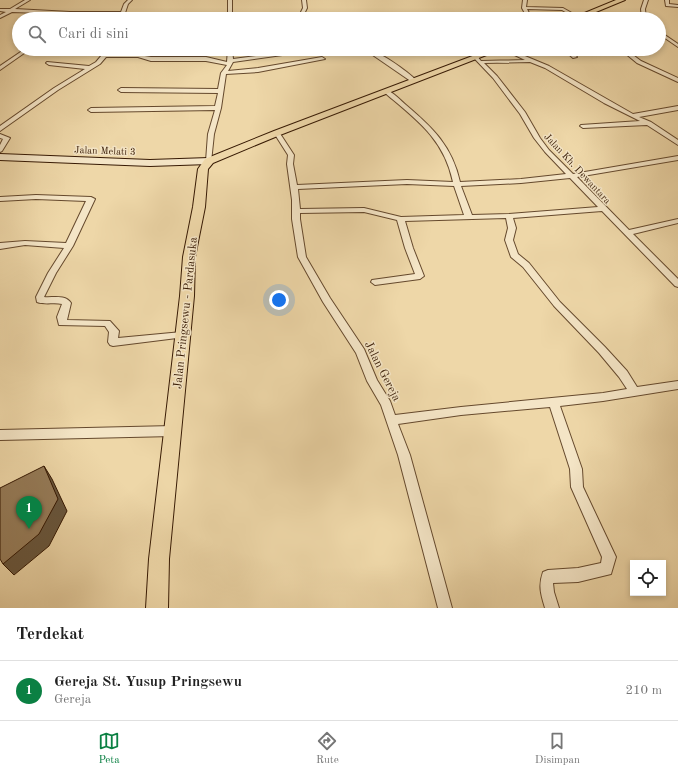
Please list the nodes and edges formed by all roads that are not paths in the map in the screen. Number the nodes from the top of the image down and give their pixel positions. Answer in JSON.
{"nodes":[{"id":1,"x":28,"y":0,"type":"edge"},
{"id":2,"x":130,"y":0,"type":"edge"},
{"id":3,"x":230,"y":0,"type":"edge"},
{"id":4,"x":304,"y":0,"type":"edge"},
{"id":5,"x":519,"y":0,"type":"edge"},
{"id":6,"x":525,"y":0,"type":"edge"},
{"id":7,"x":622,"y":0,"type":"edge"},
{"id":8,"x":646,"y":0,"type":"edge"},
{"id":9,"x":667,"y":0,"type":"edge"},
{"id":10,"x":678,"y":6,"type":"edge"},
{"id":11,"x":524,"y":8,"type":"junction"},
{"id":12,"x":0,"y":10,"type":"edge"},
{"id":13,"x":13,"y":10,"type":"junction"},
{"id":14,"x":51,"y":12,"type":"edge"},
{"id":15,"x":123,"y":12,"type":"edge"},
{"id":16,"x":230,"y":12,"type":"edge"},
{"id":17,"x":303,"y":12,"type":"edge"},
{"id":18,"x":526,"y":12,"type":"edge"},
{"id":19,"x":567,"y":12,"type":"edge"},
{"id":20,"x":591,"y":12,"type":"edge"},
{"id":21,"x":643,"y":12,"type":"edge"},
{"id":22,"x":0,"y":17,"type":"edge"},
{"id":23,"x":666,"y":37,"type":"edge"},
{"id":24,"x":666,"y":42,"type":"edge"},
{"id":25,"x":672,"y":42,"type":"junction"},
{"id":26,"x":678,"y":46,"type":"edge"},
{"id":27,"x":16,"y":56,"type":"edge"},
{"id":28,"x":104,"y":56,"type":"edge"},
{"id":29,"x":138,"y":56,"type":"edge"},
{"id":30,"x":230,"y":56,"type":"edge"},
{"id":31,"x":276,"y":56,"type":"edge"},
{"id":32,"x":378,"y":56,"type":"edge"},
{"id":33,"x":485,"y":56,"type":"edge"},
{"id":34,"x":521,"y":56,"type":"edge"},
{"id":35,"x":631,"y":56,"type":"edge"},
{"id":36,"x":1,"y":58,"type":"edge"},
{"id":37,"x":13,"y":58,"type":"junction"},
{"id":38,"x":322,"y":59,"type":"dead end"},
{"id":39,"x":478,"y":60,"type":"junction"},
{"id":40,"x":530,"y":60,"type":"junction"},
{"id":41,"x":49,"y":63,"type":"dead end"},
{"id":42,"x":230,"y":63,"type":"junction"},
{"id":43,"x":0,"y":68,"type":"edge"},
{"id":44,"x":90,"y":68,"type":"junction"},
{"id":45,"x":224,"y":73,"type":"junction"},
{"id":46,"x":678,"y":80,"type":"edge"},
{"id":47,"x":414,"y":81,"type":"junction"},
{"id":48,"x":121,"y":90,"type":"dead end"},
{"id":49,"x":221,"y":91,"type":"junction"},
{"id":50,"x":387,"y":92,"type":"junction"},
{"id":51,"x":218,"y":108,"type":"junction"},
{"id":52,"x":678,"y":108,"type":"edge"},
{"id":53,"x":91,"y":110,"type":"dead end"},
{"id":54,"x":632,"y":116,"type":"junction"},
{"id":55,"x":649,"y":123,"type":"junction"},
{"id":56,"x":583,"y":126,"type":"dead end"},
{"id":57,"x":0,"y":129,"type":"edge"},
{"id":58,"x":277,"y":133,"type":"junction"},
{"id":59,"x":0,"y":136,"type":"edge"},
{"id":60,"x":678,"y":143,"type":"edge"},
{"id":61,"x":0,"y":150,"type":"edge"},
{"id":62,"x":0,"y":157,"type":"edge"},
{"id":63,"x":678,"y":158,"type":"edge"},
{"id":64,"x":209,"y":161,"type":"junction"},
{"id":65,"x":571,"y":176,"type":"junction"},
{"id":66,"x":457,"y":184,"type":"junction"},
{"id":67,"x":295,"y":187,"type":"junction"},
{"id":68,"x":0,"y":199,"type":"edge"},
{"id":69,"x":603,"y":209,"type":"junction"},
{"id":70,"x":297,"y":211,"type":"junction"},
{"id":71,"x":509,"y":216,"type":"junction"},
{"id":72,"x":469,"y":217,"type":"junction"},
{"id":73,"x":402,"y":219,"type":"junction"},
{"id":74,"x":678,"y":221,"type":"edge"},
{"id":75,"x":626,"y":233,"type":"junction"},
{"id":76,"x":0,"y":246,"type":"edge"},
{"id":77,"x":69,"y":246,"type":"junction"},
{"id":78,"x":375,"y":282,"type":"dead end"},
{"id":79,"x":678,"y":284,"type":"edge"},
{"id":80,"x":182,"y":335,"type":"junction"},
{"id":81,"x":678,"y":385,"type":"edge"},
{"id":82,"x":634,"y":392,"type":"junction"},
{"id":83,"x":553,"y":401,"type":"junction"},
{"id":84,"x":393,"y":420,"type":"junction"},
{"id":85,"x":173,"y":431,"type":"junction"},
{"id":86,"x":0,"y":435,"type":"edge"},
{"id":87,"x":157,"y":608,"type":"edge"},
{"id":88,"x":445,"y":608,"type":"edge"},
{"id":89,"x":552,"y":608,"type":"edge"}],
"edges":[{"from":1,"to":13,"type":"street"},
{"from":2,"to":15,"type":"street"},
{"from":3,"to":16,"type":"street"},
{"from":4,"to":17,"type":"street"},
{"from":5,"to":6,"type":"street"},
{"from":6,"to":11,"type":"street"},
{"from":7,"to":20,"type":"main road"},
{"from":8,"to":21,"type":"street"},
{"from":9,"to":10,"type":"street"},
{"from":11,"to":18,"type":"street"},
{"from":11,"to":19,"type":"street"},
{"from":12,"to":13,"type":"street"},
{"from":13,"to":14,"type":"street"},
{"from":13,"to":22,"type":"street"},
{"from":23,"to":25,"type":"street"},
{"from":24,"to":25,"type":"street"},
{"from":25,"to":26,"type":"street"},
{"from":27,"to":37,"type":"street"},
{"from":28,"to":44,"type":"street"},
{"from":29,"to":42,"type":"street"},
{"from":30,"to":42,"type":"street"},
{"from":31,"to":42,"type":"street"},
{"from":32,"to":47,"type":"street"},
{"from":33,"to":39,"type":"main road"},
{"from":34,"to":40,"type":"street"},
{"from":35,"to":46,"type":"street"},
{"from":36,"to":37,"type":"street"},
{"from":37,"to":43,"type":"street"},
{"from":38,"to":45,"type":"street"},
{"from":39,"to":40,"type":"street"},
{"from":39,"to":47,"type":"main road"},
{"from":39,"to":65,"type":"street","name":"Jalan Kh. Dewantara"},
{"from":40,"to":54,"type":"street"},
{"from":41,"to":44,"type":"street"},
{"from":42,"to":45,"type":"street"},
{"from":44,"to":57,"type":"street"},
{"from":45,"to":49,"type":"street"},
{"from":47,"to":50,"type":"main road"},
{"from":48,"to":49,"type":"street"},
{"from":49,"to":51,"type":"street"},
{"from":50,"to":58,"type":"main road"},
{"from":50,"to":66,"type":"street"},
{"from":51,"to":53,"type":"street"},
{"from":51,"to":64,"type":"street"},
{"from":52,"to":54,"type":"street"},
{"from":54,"to":55,"type":"street"},
{"from":55,"to":56,"type":"street"},
{"from":55,"to":60,"type":"street"},
{"from":58,"to":64,"type":"main road"},
{"from":58,"to":67,"type":"street","name":"Jalan Gereja"},
{"from":59,"to":61,"type":"street"},
{"from":62,"to":64,"type":"street","name":"Jalan Melati 3"},
{"from":63,"to":65,"type":"street"},
{"from":64,"to":80,"type":"main road","name":"Jalan Pringsewu - Pardasuka"},
{"from":65,"to":66,"type":"street"},
{"from":65,"to":69,"type":"street","name":"Jalan Kh. Dewantara"},
{"from":66,"to":67,"type":"street"},
{"from":66,"to":72,"type":"street"},
{"from":67,"to":70,"type":"street","name":"Jalan Gereja"},
{"from":68,"to":77,"type":"street"},
{"from":69,"to":71,"type":"street"},
{"from":69,"to":75,"type":"street","name":"Jalan Kh. Dewantara"},
{"from":70,"to":73,"type":"street"},
{"from":70,"to":84,"type":"street","name":"Jalan Gereja"},
{"from":71,"to":72,"type":"street"},
{"from":71,"to":82,"type":"street"},
{"from":72,"to":73,"type":"street"},
{"from":73,"to":78,"type":"street"},
{"from":74,"to":75,"type":"street"},
{"from":75,"to":79,"type":"street","name":"Jalan Kh. Dewantara"},
{"from":76,"to":77,"type":"street"},
{"from":77,"to":80,"type":"street"},
{"from":80,"to":85,"type":"main road","name":"Jalan Pringsewu - Pardasuka"},
{"from":81,"to":82,"type":"street"},
{"from":82,"to":83,"type":"street"},
{"from":83,"to":84,"type":"street"},
{"from":83,"to":89,"type":"street"},
{"from":84,"to":88,"type":"street","name":"Jalan Gereja"},
{"from":85,"to":86,"type":"street"},
{"from":85,"to":87,"type":"main road","name":"Jalan Pringsewu - Pardasuka"}]}
